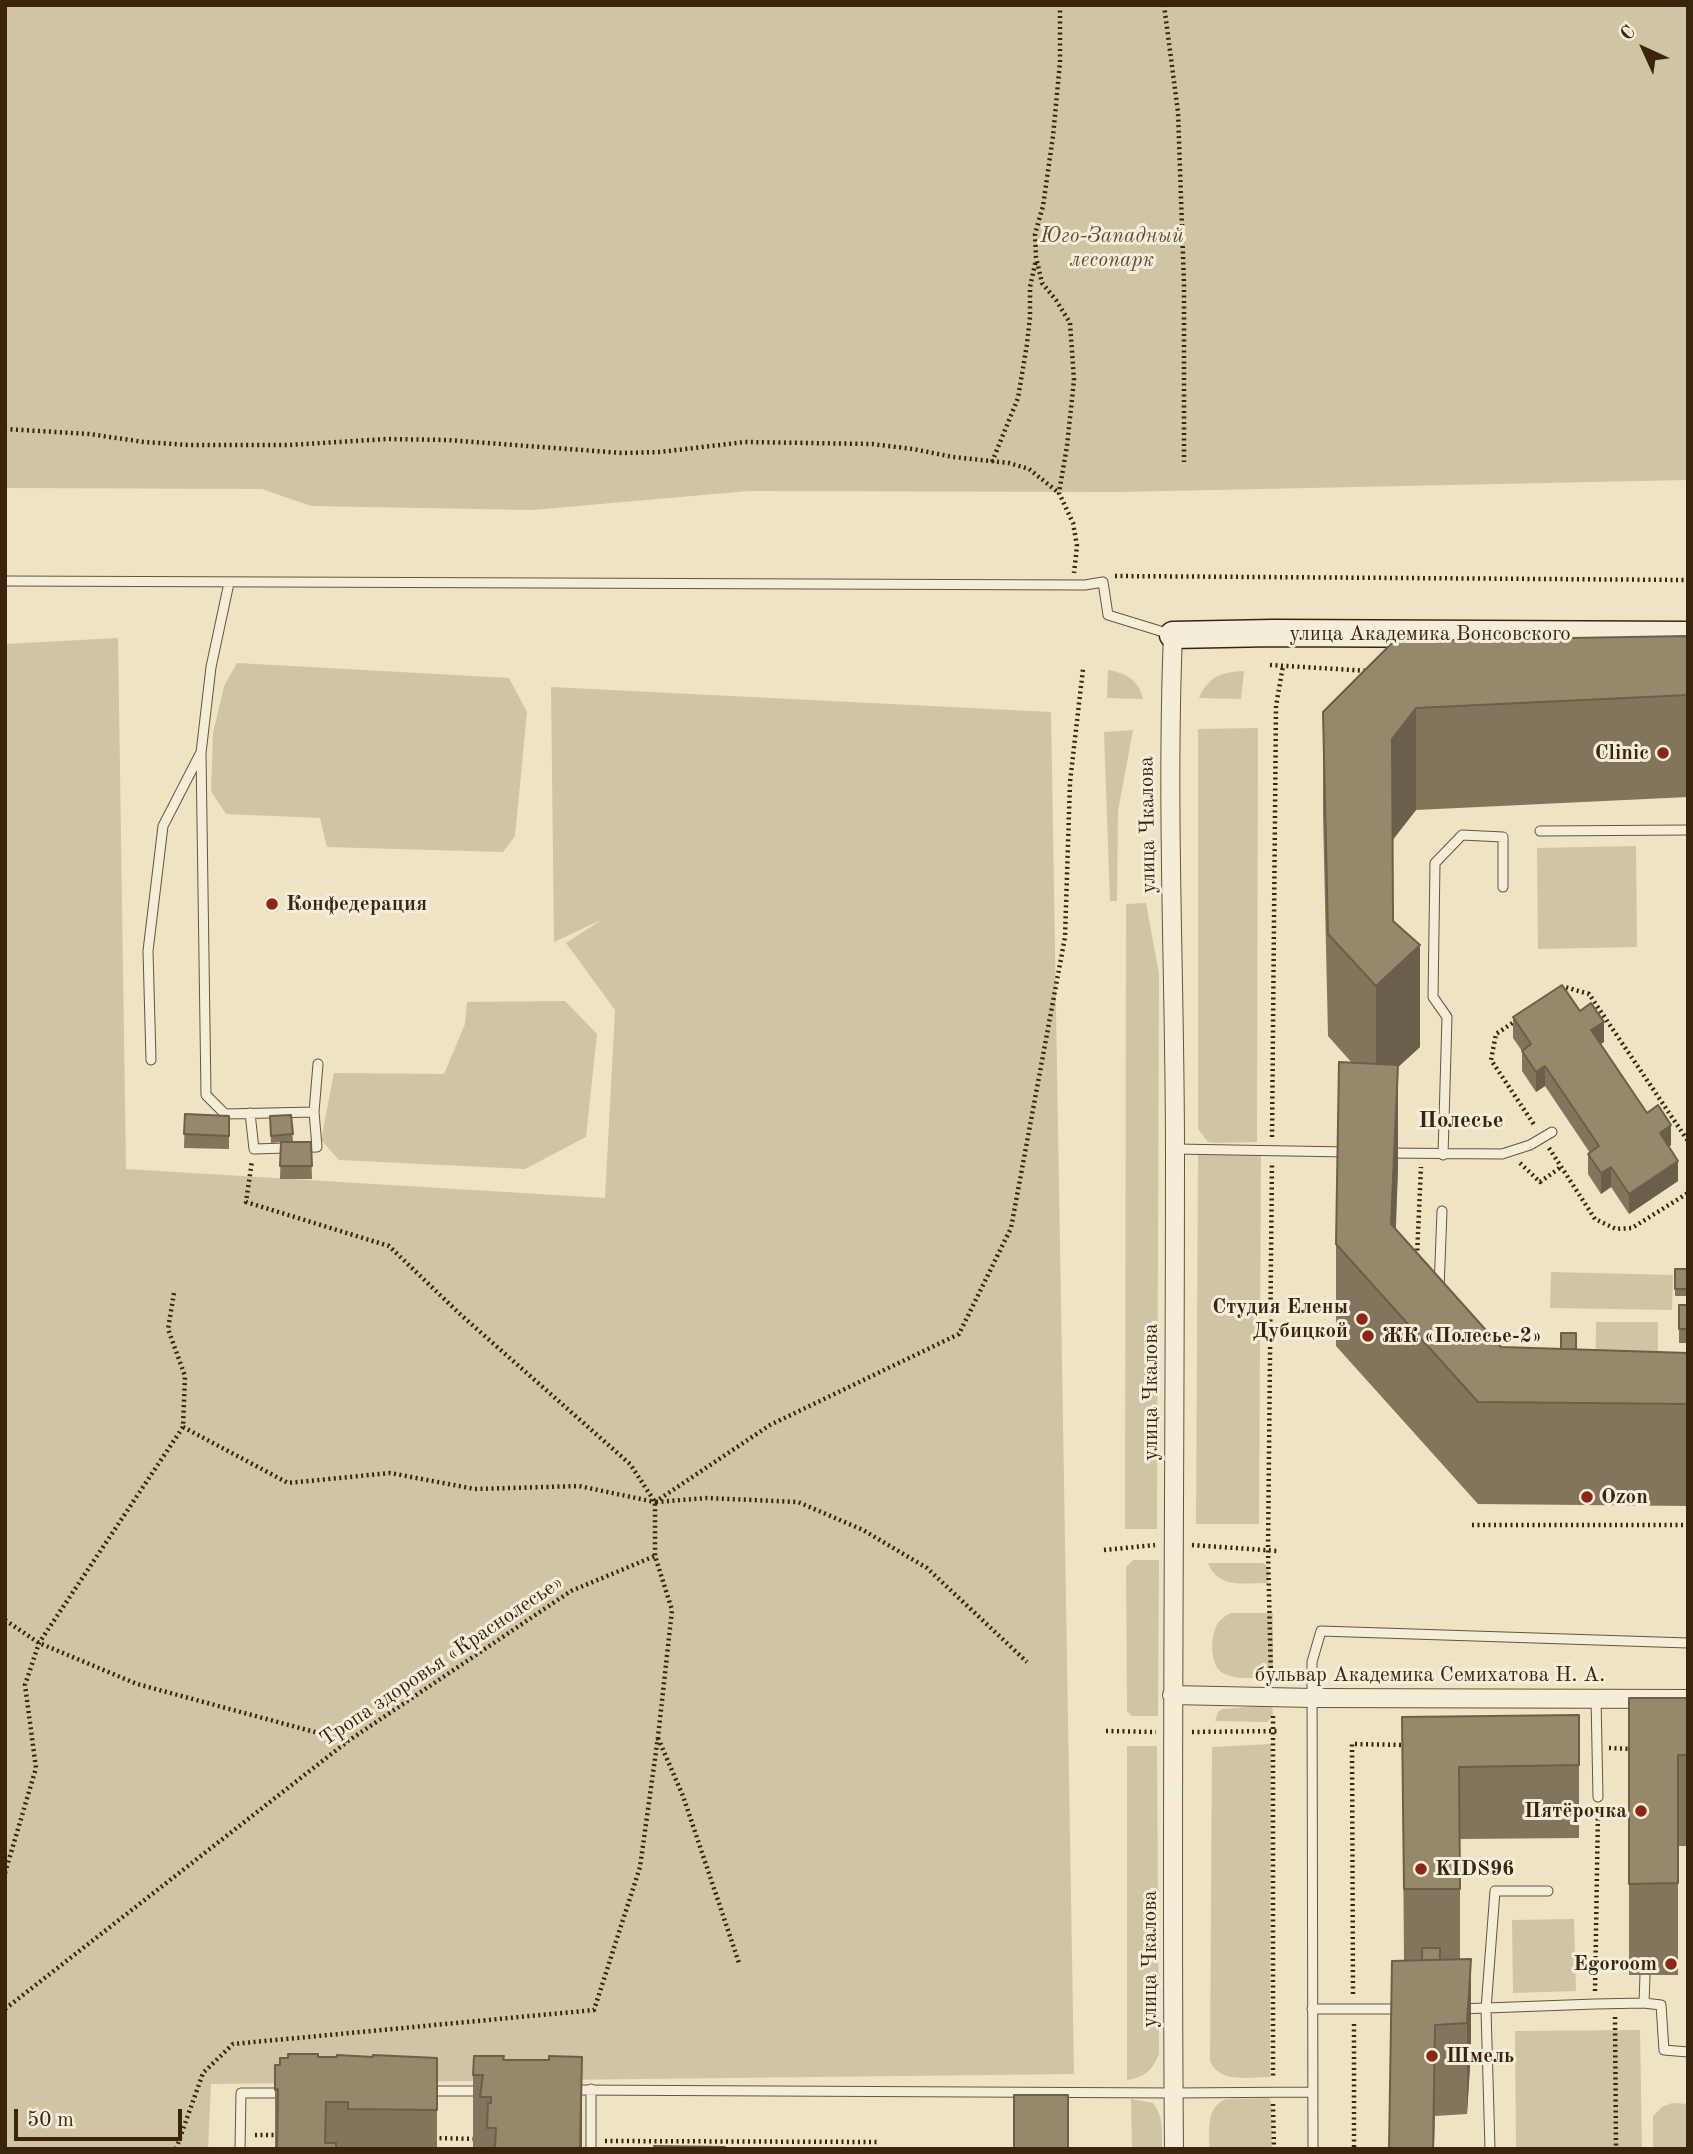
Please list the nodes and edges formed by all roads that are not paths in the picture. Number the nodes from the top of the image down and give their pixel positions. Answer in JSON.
{"nodes":[{"id":1,"x":5,"y":581,"type":"edge"},
{"id":2,"x":229,"y":583,"type":"junction"},
{"id":3,"x":1173,"y":635,"type":"junction"},
{"id":4,"x":1688,"y":635,"type":"edge"},
{"id":5,"x":201,"y":753,"type":"junction"},
{"id":6,"x":1688,"y":830,"type":"edge"},
{"id":7,"x":1540,"y":831,"type":"dead end"},
{"id":8,"x":1503,"y":887,"type":"dead end"},
{"id":9,"x":151,"y":1060,"type":"dead end"},
{"id":10,"x":318,"y":1064,"type":"dead end"},
{"id":11,"x":314,"y":1112,"type":"junction"},
{"id":12,"x":250,"y":1113,"type":"junction"},
{"id":13,"x":1552,"y":1132,"type":"dead end"},
{"id":14,"x":1175,"y":1149,"type":"junction"},
{"id":15,"x":1362,"y":1152,"type":"edge"},
{"id":16,"x":1376,"y":1153,"type":"edge"},
{"id":17,"x":1443,"y":1155,"type":"junction"},
{"id":18,"x":1443,"y":1211,"type":"dead end"},
{"id":19,"x":1438,"y":1300,"type":"edge"},
{"id":20,"x":1688,"y":1643,"type":"edge"},
{"id":21,"x":1172,"y":1695,"type":"junction"},
{"id":22,"x":1313,"y":1698,"type":"junction"},
{"id":23,"x":1596,"y":1698,"type":"junction"},
{"id":24,"x":1688,"y":1699,"type":"edge"},
{"id":25,"x":1598,"y":1797,"type":"road end"},
{"id":26,"x":1548,"y":1891,"type":"dead end"},
{"id":27,"x":1645,"y":1975,"type":"dead end"},
{"id":28,"x":1644,"y":2003,"type":"junction"},
{"id":29,"x":1312,"y":2009,"type":"junction"},
{"id":30,"x":1408,"y":2009,"type":"edge"},
{"id":31,"x":1486,"y":2009,"type":"junction"},
{"id":32,"x":1448,"y":2010,"type":"edge"},
{"id":33,"x":1688,"y":2052,"type":"edge"},
{"id":34,"x":591,"y":2089,"type":"junction"},
{"id":35,"x":496,"y":2090,"type":"edge"},
{"id":36,"x":564,"y":2090,"type":"edge"},
{"id":37,"x":415,"y":2091,"type":"edge"},
{"id":38,"x":1312,"y":2092,"type":"junction"},
{"id":39,"x":292,"y":2093,"type":"edge"},
{"id":40,"x":1174,"y":2093,"type":"junction"},
{"id":41,"x":591,"y":2145,"type":"edge"},
{"id":42,"x":240,"y":2149,"type":"edge"},
{"id":43,"x":1174,"y":2149,"type":"edge"},
{"id":44,"x":1313,"y":2149,"type":"edge"},
{"id":45,"x":1490,"y":2149,"type":"edge"}],
"edges":[{"from":1,"to":2,"type":"lane"},
{"from":2,"to":3,"type":"lane"},
{"from":2,"to":5,"type":"lane"},
{"from":3,"to":4,"type":"street","name":"улица Академика Вонсовского"},
{"from":3,"to":14,"type":"street","name":"улица Чкалова"},
{"from":5,"to":9,"type":"lane"},
{"from":5,"to":12,"type":"lane"},
{"from":6,"to":7,"type":"lane"},
{"from":8,"to":17,"type":"lane"},
{"from":10,"to":11,"type":"lane"},
{"from":11,"to":12,"type":"lane"},
{"from":11,"to":12,"type":"lane"},
{"from":13,"to":17,"type":"lane"},
{"from":14,"to":15,"type":"lane"},
{"from":14,"to":21,"type":"street","name":"улица Чкалова"},
{"from":16,"to":17,"type":"lane"},
{"from":18,"to":19,"type":"lane"},
{"from":20,"to":22,"type":"lane"},
{"from":21,"to":22,"type":"street","name":"бульвар Академика Семихатова Н. А."},
{"from":21,"to":40,"type":"street","name":"улица Чкалова"},
{"from":22,"to":23,"type":"street","name":"бульвар Академика Семихатова Н. А."},
{"from":22,"to":29,"type":"lane"},
{"from":23,"to":24,"type":"street","name":"бульвар Академика Семихатова Н. А."},
{"from":23,"to":25,"type":"lane"},
{"from":26,"to":31,"type":"lane"},
{"from":27,"to":28,"type":"lane"},
{"from":28,"to":31,"type":"lane"},
{"from":28,"to":33,"type":"lane"},
{"from":29,"to":30,"type":"lane"},
{"from":29,"to":38,"type":"lane"},
{"from":31,"to":32,"type":"lane"},
{"from":31,"to":45,"type":"lane"},
{"from":34,"to":36,"type":"lane"},
{"from":34,"to":40,"type":"lane"},
{"from":34,"to":41,"type":"lane"},
{"from":35,"to":37,"type":"lane"},
{"from":38,"to":40,"type":"lane"},
{"from":38,"to":44,"type":"lane"},
{"from":39,"to":42,"type":"lane"},
{"from":40,"to":43,"type":"street","name":"улица Чкалова"}]}
